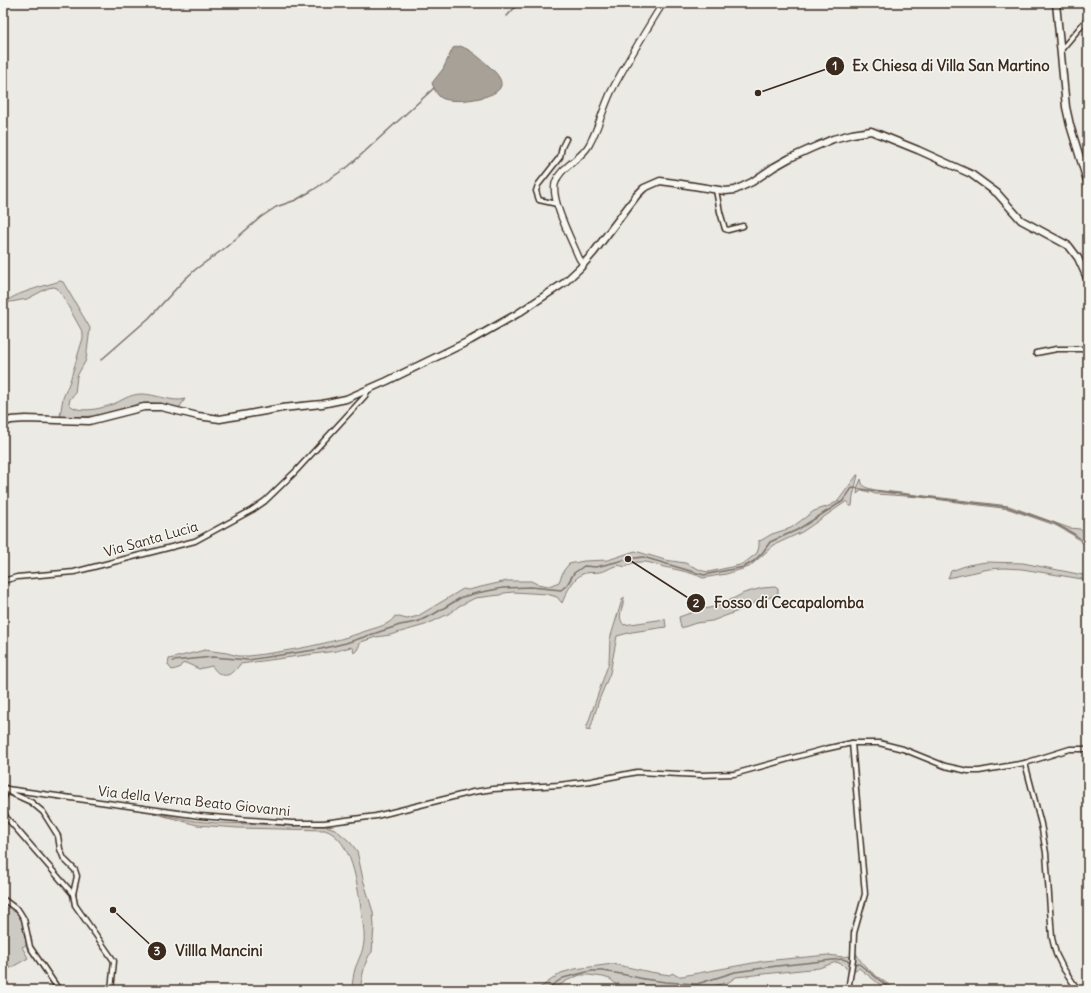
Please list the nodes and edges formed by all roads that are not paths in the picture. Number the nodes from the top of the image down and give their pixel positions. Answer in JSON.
{"nodes":[{"id":1,"x":663,"y":3,"type":"edge"},
{"id":2,"x":1056,"y":3,"type":"edge"},
{"id":3,"x":1088,"y":18,"type":"edge"},
{"id":4,"x":1061,"y":50,"type":"junction"},
{"id":5,"x":566,"y":139,"type":"dead end"},
{"id":6,"x":1088,"y":184,"type":"edge"},
{"id":7,"x":716,"y":190,"type":"junction"},
{"id":8,"x":557,"y":204,"type":"junction"},
{"id":9,"x":743,"y":226,"type":"dead end"},
{"id":10,"x":583,"y":264,"type":"junction"},
{"id":11,"x":1088,"y":280,"type":"edge"},
{"id":12,"x":1088,"y":349,"type":"edge"},
{"id":13,"x":1036,"y":353,"type":"dead end"},
{"id":14,"x":368,"y":389,"type":"junction"},
{"id":15,"x":3,"y":423,"type":"edge"},
{"id":16,"x":3,"y":580,"type":"edge"},
{"id":17,"x":852,"y":743,"type":"junction"},
{"id":18,"x":1088,"y":749,"type":"edge"},
{"id":19,"x":1025,"y":763,"type":"junction"},
{"id":20,"x":5,"y":788,"type":"edge"},
{"id":21,"x":3,"y":800,"type":"edge"},
{"id":22,"x":3,"y":810,"type":"edge"},
{"id":23,"x":73,"y":894,"type":"junction"},
{"id":24,"x":3,"y":899,"type":"edge"},
{"id":25,"x":59,"y":990,"type":"edge"},
{"id":26,"x":111,"y":990,"type":"edge"},
{"id":27,"x":848,"y":990,"type":"edge"},
{"id":28,"x":1078,"y":990,"type":"edge"}],
"edges":[{"from":1,"to":8,"type":"street"},
{"from":2,"to":4,"type":"main road"},
{"from":3,"to":4,"type":"street"},
{"from":4,"to":6,"type":"main road"},
{"from":5,"to":8,"type":"street"},
{"from":7,"to":9,"type":"street"},
{"from":7,"to":10,"type":"main road"},
{"from":7,"to":11,"type":"main road"},
{"from":8,"to":10,"type":"street"},
{"from":10,"to":14,"type":"main road"},
{"from":12,"to":13,"type":"street"},
{"from":14,"to":15,"type":"main road"},
{"from":14,"to":16,"type":"street","name":"Via Santa Lucia"},
{"from":17,"to":19,"type":"street","name":"Via della Verna Beato Giovanni"},
{"from":17,"to":20,"type":"street","name":"Via della Verna Beato Giovanni"},
{"from":17,"to":27,"type":"street"},
{"from":18,"to":19,"type":"street","name":"Via della Verna Beato Giovanni"},
{"from":19,"to":28,"type":"street"},
{"from":20,"to":21,"type":"street"},
{"from":20,"to":23,"type":"street"},
{"from":22,"to":23,"type":"street"},
{"from":23,"to":26,"type":"street"},
{"from":24,"to":25,"type":"street"}]}
